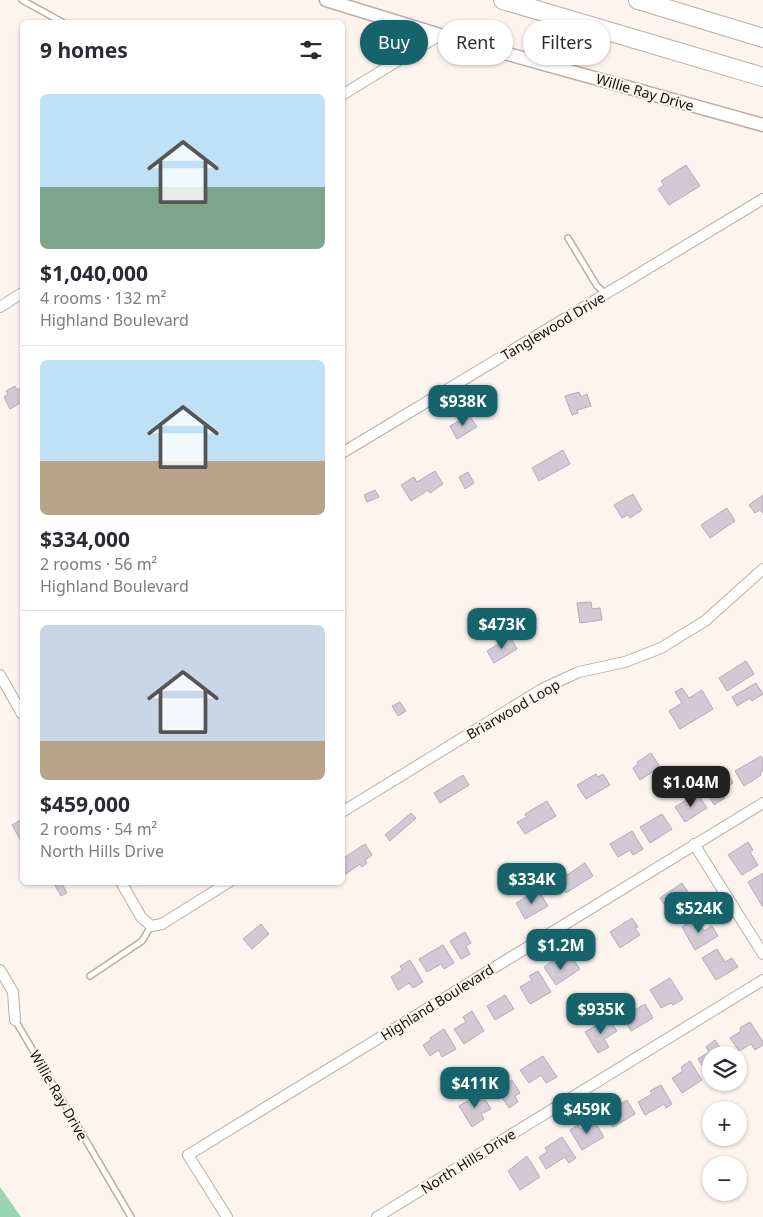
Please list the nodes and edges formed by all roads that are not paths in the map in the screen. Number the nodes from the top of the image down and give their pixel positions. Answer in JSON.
{"nodes":[{"id":1,"x":22,"y":0,"type":"edge"},
{"id":2,"x":326,"y":0,"type":"edge"},
{"id":3,"x":502,"y":0,"type":"edge"},
{"id":4,"x":638,"y":0,"type":"edge"},
{"id":5,"x":58,"y":20,"type":"edge"},
{"id":6,"x":438,"y":34,"type":"edge"},
{"id":7,"x":438,"y":36,"type":"edge"},
{"id":8,"x":763,"y":38,"type":"edge"},
{"id":9,"x":513,"y":55,"type":"edge"},
{"id":10,"x":763,"y":77,"type":"edge"},
{"id":11,"x":345,"y":93,"type":"edge"},
{"id":12,"x":763,"y":125,"type":"edge"},
{"id":13,"x":763,"y":199,"type":"edge"},
{"id":14,"x":568,"y":238,"type":"dead end"},
{"id":15,"x":20,"y":294,"type":"edge"},
{"id":16,"x":606,"y":294,"type":"junction"},
{"id":17,"x":0,"y":307,"type":"edge"},
{"id":18,"x":345,"y":451,"type":"edge"},
{"id":19,"x":763,"y":570,"type":"edge"},
{"id":20,"x":0,"y":675,"type":"edge"},
{"id":21,"x":20,"y":710,"type":"edge"},
{"id":22,"x":763,"y":803,"type":"edge"},
{"id":23,"x":345,"y":810,"type":"edge"},
{"id":24,"x":694,"y":844,"type":"junction"},
{"id":25,"x":123,"y":885,"type":"edge"},
{"id":26,"x":224,"y":885,"type":"edge"},
{"id":27,"x":151,"y":926,"type":"junction"},
{"id":28,"x":763,"y":954,"type":"edge"},
{"id":29,"x":0,"y":970,"type":"edge"},
{"id":30,"x":90,"y":976,"type":"dead end"},
{"id":31,"x":763,"y":980,"type":"edge"},
{"id":32,"x":15,"y":1020,"type":"joint"},
{"id":33,"x":131,"y":1217,"type":"edge"},
{"id":34,"x":226,"y":1217,"type":"edge"},
{"id":35,"x":377,"y":1217,"type":"edge"}],
"edges":[{"from":1,"to":5,"type":"lane"},
{"from":2,"to":6,"type":"street","name":"Willie Ray Drive"},
{"from":3,"to":10,"type":"highway"},
{"from":4,"to":8,"type":"highway"},
{"from":7,"to":11,"type":"street"},
{"from":9,"to":12,"type":"street","name":"Willie Ray Drive"},
{"from":13,"to":16,"type":"street","name":"Tanglewood Drive"},
{"from":14,"to":16,"type":"lane"},
{"from":15,"to":17,"type":"street"},
{"from":16,"to":18,"type":"street","name":"Tanglewood Drive"},
{"from":19,"to":23,"type":"street","name":"Briarwood Loop"},
{"from":20,"to":21,"type":"street"},
{"from":22,"to":24,"type":"street","name":"Highland Boulevard"},
{"from":24,"to":28,"type":"street"},
{"from":24,"to":34,"type":"street","name":"Highland Boulevard"},
{"from":25,"to":27,"type":"street"},
{"from":26,"to":27,"type":"street"},
{"from":27,"to":30,"type":"lane"},
{"from":29,"to":32,"type":"street","name":"Willie Ray Drive"},
{"from":31,"to":35,"type":"street","name":"North Hills Drive"},
{"from":32,"to":33,"type":"lane","name":"Willie Ray Drive"}]}
